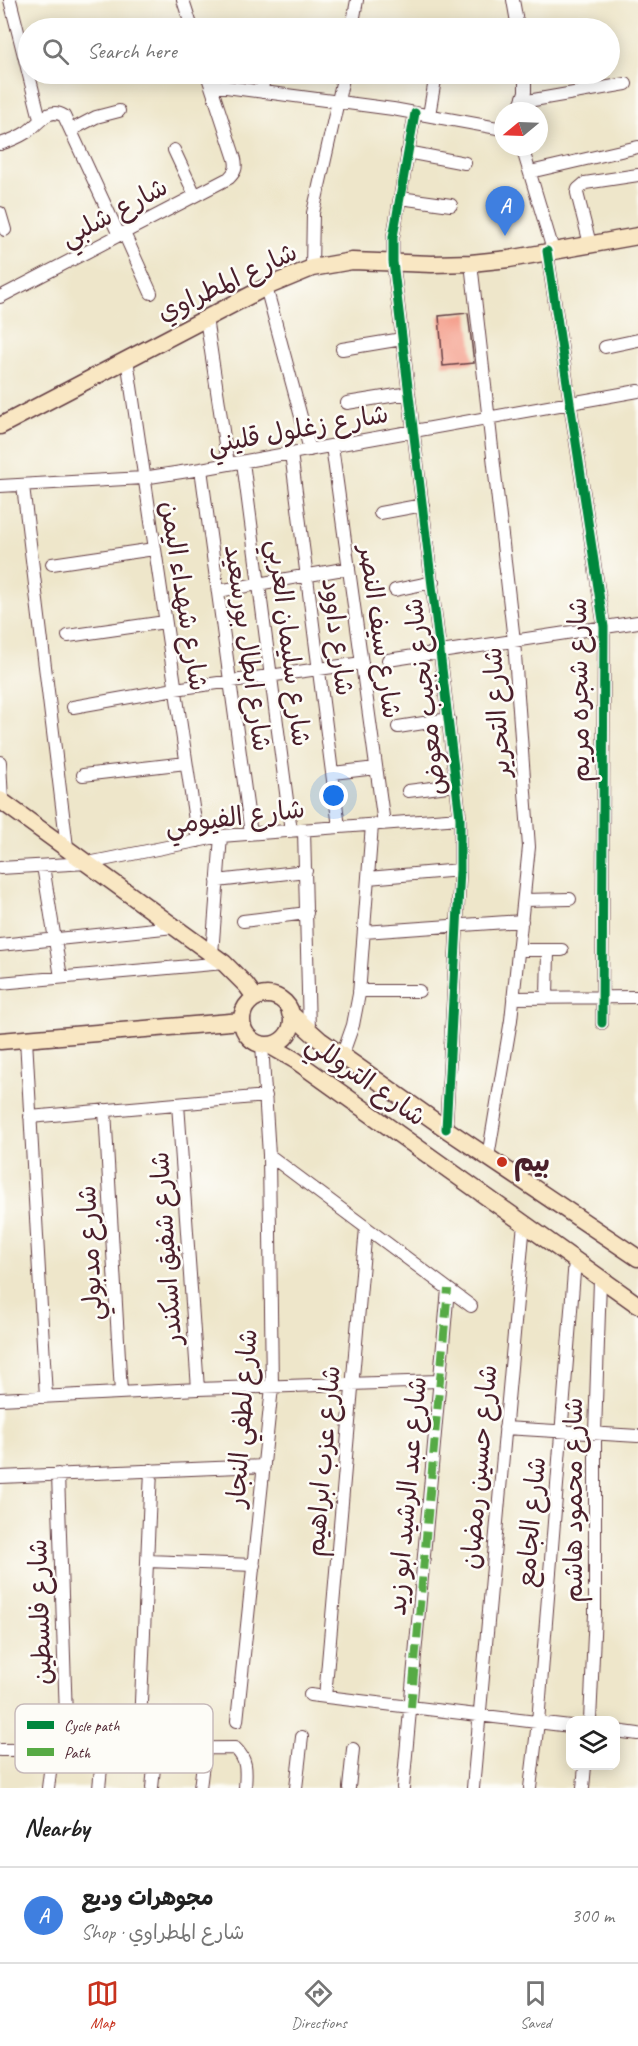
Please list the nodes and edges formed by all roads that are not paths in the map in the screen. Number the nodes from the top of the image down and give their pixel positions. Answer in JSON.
{"nodes":[{"id":1,"x":10,"y":0,"type":"edge"},
{"id":2,"x":183,"y":0,"type":"edge"},
{"id":3,"x":357,"y":0,"type":"edge"},
{"id":4,"x":513,"y":0,"type":"edge"},
{"id":5,"x":189,"y":18,"type":"edge"},
{"id":6,"x":354,"y":18,"type":"edge"},
{"id":7,"x":516,"y":18,"type":"edge"},
{"id":8,"x":18,"y":32,"type":"edge"},
{"id":9,"x":31,"y":84,"type":"edge"},
{"id":10,"x":211,"y":84,"type":"edge"},
{"id":11,"x":229,"y":84,"type":"edge"},
{"id":12,"x":263,"y":84,"type":"edge"},
{"id":13,"x":342,"y":84,"type":"edge"},
{"id":14,"x":434,"y":84,"type":"edge"},
{"id":15,"x":525,"y":84,"type":"edge"},
{"id":16,"x":626,"y":84,"type":"dead end"},
{"id":17,"x":262,"y":92,"type":"junction"},
{"id":18,"x":522,"y":102,"type":"edge"},
{"id":19,"x":543,"y":102,"type":"edge"},
{"id":20,"x":338,"y":103,"type":"junction"},
{"id":21,"x":118,"y":111,"type":"dead end"},
{"id":22,"x":415,"y":112,"type":"junction"},
{"id":23,"x":429,"y":115,"type":"junction"},
{"id":24,"x":40,"y":119,"type":"junction"},
{"id":25,"x":494,"y":127,"type":"edge"},
{"id":26,"x":71,"y":130,"type":"junction"},
{"id":27,"x":0,"y":144,"type":"edge"},
{"id":28,"x":638,"y":147,"type":"edge"},
{"id":29,"x":174,"y":150,"type":"dead end"},
{"id":30,"x":407,"y":152,"type":"junction"},
{"id":31,"x":525,"y":156,"type":"edge"},
{"id":32,"x":465,"y":163,"type":"dead end"},
{"id":33,"x":530,"y":172,"type":"junction"},
{"id":34,"x":638,"y":176,"type":"edge"},
{"id":35,"x":195,"y":195,"type":"junction"},
{"id":36,"x":400,"y":198,"type":"junction"},
{"id":37,"x":451,"y":204,"type":"dead end"},
{"id":38,"x":0,"y":213,"type":"edge"},
{"id":39,"x":5,"y":230,"type":"dead end"},
{"id":40,"x":122,"y":234,"type":"junction"},
{"id":41,"x":638,"y":236,"type":"edge"},
{"id":42,"x":590,"y":244,"type":"junction"},
{"id":43,"x":550,"y":250,"type":"junction"},
{"id":44,"x":393,"y":262,"type":"junction"},
{"id":45,"x":471,"y":263,"type":"junction"},
{"id":46,"x":312,"y":268,"type":"junction"},
{"id":47,"x":266,"y":287,"type":"junction"},
{"id":48,"x":151,"y":293,"type":"dead end"},
{"id":49,"x":0,"y":297,"type":"edge"},
{"id":50,"x":206,"y":318,"type":"junction"},
{"id":51,"x":402,"y":339,"type":"junction"},
{"id":52,"x":638,"y":340,"type":"edge"},
{"id":53,"x":605,"y":347,"type":"dead end"},
{"id":54,"x":342,"y":350,"type":"dead end"},
{"id":55,"x":127,"y":358,"type":"junction"},
{"id":56,"x":638,"y":391,"type":"edge"},
{"id":57,"x":409,"y":393,"type":"junction"},
{"id":58,"x":347,"y":403,"type":"dead end"},
{"id":59,"x":570,"y":403,"type":"junction"},
{"id":60,"x":488,"y":418,"type":"junction"},
{"id":61,"x":0,"y":426,"type":"edge"},
{"id":62,"x":414,"y":431,"type":"junction"},
{"id":63,"x":332,"y":446,"type":"junction"},
{"id":64,"x":310,"y":450,"type":"junction"},
{"id":65,"x":291,"y":453,"type":"junction"},
{"id":66,"x":243,"y":462,"type":"junction"},
{"id":67,"x":228,"y":465,"type":"junction"},
{"id":68,"x":201,"y":469,"type":"junction"},
{"id":69,"x":143,"y":478,"type":"junction"},
{"id":70,"x":0,"y":486,"type":"edge"},
{"id":71,"x":23,"y":486,"type":"junction"},
{"id":72,"x":423,"y":505,"type":"junction"},
{"id":73,"x":380,"y":513,"type":"dead end"},
{"id":74,"x":154,"y":549,"type":"junction"},
{"id":75,"x":52,"y":564,"type":"dead end"},
{"id":76,"x":349,"y":568,"type":"junction"},
{"id":77,"x":307,"y":575,"type":"junction"},
{"id":78,"x":433,"y":582,"type":"junction"},
{"id":79,"x":259,"y":584,"type":"junction"},
{"id":80,"x":395,"y":590,"type":"dead end"},
{"id":81,"x":218,"y":591,"type":"junction"},
{"id":82,"x":165,"y":622,"type":"junction"},
{"id":83,"x":638,"y":622,"type":"edge"},
{"id":84,"x":604,"y":627,"type":"junction"},
{"id":85,"x":68,"y":636,"type":"dead end"},
{"id":86,"x":514,"y":641,"type":"junction"},
{"id":87,"x":441,"y":652,"type":"junction"},
{"id":88,"x":388,"y":660,"type":"dead end"},
{"id":89,"x":362,"y":663,"type":"junction"},
{"id":90,"x":319,"y":669,"type":"junction"},
{"id":91,"x":271,"y":676,"type":"junction"},
{"id":92,"x":230,"y":682,"type":"junction"},
{"id":93,"x":175,"y":689,"type":"junction"},
{"id":94,"x":73,"y":707,"type":"dead end"},
{"id":95,"x":449,"y":719,"type":"junction"},
{"id":96,"x":398,"y":727,"type":"dead end"},
{"id":97,"x":0,"y":762,"type":"edge"},
{"id":98,"x":186,"y":763,"type":"junction"},
{"id":99,"x":376,"y":768,"type":"junction"},
{"id":100,"x":333,"y":773,"type":"junction"},
{"id":101,"x":83,"y":775,"type":"dead end"},
{"id":102,"x":456,"y":785,"type":"junction"},
{"id":103,"x":408,"y":791,"type":"dead end"},
{"id":104,"x":1,"y":801,"type":"edge"},
{"id":105,"x":460,"y":818,"type":"junction"},
{"id":106,"x":378,"y":824,"type":"junction"},
{"id":107,"x":339,"y":827,"type":"junction"},
{"id":108,"x":304,"y":830,"type":"junction"},
{"id":109,"x":291,"y":831,"type":"junction"},
{"id":110,"x":251,"y":834,"type":"junction"},
{"id":111,"x":221,"y":836,"type":"junction"},
{"id":112,"x":198,"y":841,"type":"junction"},
{"id":113,"x":67,"y":847,"type":"junction"},
{"id":114,"x":88,"y":863,"type":"junction"},
{"id":115,"x":42,"y":866,"type":"junction"},
{"id":116,"x":0,"y":868,"type":"edge"},
{"id":117,"x":460,"y":870,"type":"junction"},
{"id":118,"x":306,"y":871,"type":"junction"},
{"id":119,"x":368,"y":878,"type":"junction"},
{"id":120,"x":217,"y":881,"type":"junction"},
{"id":121,"x":570,"y":899,"type":"dead end"},
{"id":122,"x":524,"y":900,"type":"junction"},
{"id":123,"x":307,"y":913,"type":"junction"},
{"id":124,"x":243,"y":921,"type":"dead end"},
{"id":125,"x":522,"y":921,"type":"junction"},
{"id":126,"x":174,"y":927,"type":"junction"},
{"id":127,"x":458,"y":927,"type":"junction"},
{"id":128,"x":364,"y":932,"type":"junction"},
{"id":129,"x":55,"y":938,"type":"junction"},
{"id":130,"x":0,"y":945,"type":"edge"},
{"id":131,"x":518,"y":950,"type":"junction"},
{"id":132,"x":548,"y":950,"type":"junction"},
{"id":133,"x":562,"y":950,"type":"dead end"},
{"id":134,"x":218,"y":958,"type":"junction"},
{"id":135,"x":61,"y":977,"type":"junction"},
{"id":136,"x":0,"y":983,"type":"edge"},
{"id":137,"x":359,"y":991,"type":"junction"},
{"id":138,"x":419,"y":991,"type":"dead end"},
{"id":139,"x":638,"y":997,"type":"edge"},
{"id":140,"x":255,"y":998,"type":"junction"},
{"id":141,"x":513,"y":998,"type":"junction"},
{"id":142,"x":547,"y":998,"type":"junction"},
{"id":143,"x":602,"y":998,"type":"junction"},
{"id":144,"x":290,"y":1013,"type":"junction"},
{"id":145,"x":242,"y":1021,"type":"junction"},
{"id":146,"x":602,"y":1023,"type":"dead end"},
{"id":147,"x":309,"y":1031,"type":"junction"},
{"id":148,"x":26,"y":1039,"type":"junction"},
{"id":149,"x":0,"y":1041,"type":"edge"},
{"id":150,"x":266,"y":1044,"type":"junction"},
{"id":151,"x":342,"y":1056,"type":"junction"},
{"id":152,"x":266,"y":1096,"type":"junction"},
{"id":153,"x":178,"y":1104,"type":"junction"},
{"id":154,"x":105,"y":1110,"type":"junction"},
{"id":155,"x":30,"y":1117,"type":"junction"},
{"id":156,"x":446,"y":1129,"type":"junction"},
{"id":157,"x":269,"y":1155,"type":"junction"},
{"id":158,"x":488,"y":1157,"type":"junction"},
{"id":159,"x":524,"y":1223,"type":"junction"},
{"id":160,"x":366,"y":1228,"type":"junction"},
{"id":161,"x":638,"y":1258,"type":"edge"},
{"id":162,"x":575,"y":1260,"type":"junction"},
{"id":163,"x":600,"y":1280,"type":"junction"},
{"id":164,"x":448,"y":1289,"type":"junction"},
{"id":165,"x":638,"y":1305,"type":"edge"},
{"id":166,"x":471,"y":1306,"type":"dead end"},
{"id":167,"x":439,"y":1381,"type":"junction"},
{"id":168,"x":352,"y":1384,"type":"junction"},
{"id":169,"x":272,"y":1387,"type":"junction"},
{"id":170,"x":198,"y":1389,"type":"junction"},
{"id":171,"x":121,"y":1393,"type":"junction"},
{"id":172,"x":46,"y":1397,"type":"junction"},
{"id":173,"x":0,"y":1399,"type":"edge"},
{"id":174,"x":505,"y":1428,"type":"junction"},
{"id":175,"x":561,"y":1431,"type":"junction"},
{"id":176,"x":595,"y":1433,"type":"junction"},
{"id":177,"x":638,"y":1436,"type":"edge"},
{"id":178,"x":264,"y":1466,"type":"junction"},
{"id":179,"x":150,"y":1470,"type":"junction"},
{"id":180,"x":58,"y":1474,"type":"junction"},
{"id":181,"x":0,"y":1477,"type":"edge"},
{"id":182,"x":147,"y":1561,"type":"junction"},
{"id":183,"x":254,"y":1565,"type":"junction"},
{"id":184,"x":310,"y":1695,"type":"dead end"},
{"id":185,"x":325,"y":1697,"type":"junction"},
{"id":186,"x":66,"y":1704,"type":"edge"},
{"id":187,"x":141,"y":1704,"type":"edge"},
{"id":188,"x":411,"y":1707,"type":"junction"},
{"id":189,"x":480,"y":1716,"type":"junction"},
{"id":190,"x":590,"y":1716,"type":"edge"},
{"id":191,"x":237,"y":1721,"type":"dead end"},
{"id":192,"x":538,"y":1722,"type":"junction"},
{"id":193,"x":566,"y":1726,"type":"edge"},
{"id":194,"x":620,"y":1732,"type":"edge"},
{"id":195,"x":638,"y":1734,"type":"edge"},
{"id":196,"x":302,"y":1737,"type":"dead end"},
{"id":197,"x":213,"y":1748,"type":"edge"},
{"id":198,"x":15,"y":1749,"type":"edge"},
{"id":199,"x":353,"y":1749,"type":"dead end"},
{"id":200,"x":0,"y":1750,"type":"edge"},
{"id":201,"x":585,"y":1770,"type":"edge"},
{"id":202,"x":50,"y":1773,"type":"edge"},
{"id":203,"x":100,"y":1773,"type":"edge"},
{"id":204,"x":154,"y":1773,"type":"edge"},
{"id":205,"x":202,"y":1773,"type":"edge"},
{"id":206,"x":48,"y":1788,"type":"edge"},
{"id":207,"x":99,"y":1788,"type":"edge"},
{"id":208,"x":152,"y":1788,"type":"edge"},
{"id":209,"x":200,"y":1788,"type":"edge"},
{"id":210,"x":245,"y":1788,"type":"edge"},
{"id":211,"x":296,"y":1788,"type":"edge"},
{"id":212,"x":349,"y":1788,"type":"edge"},
{"id":213,"x":403,"y":1788,"type":"edge"},
{"id":214,"x":473,"y":1788,"type":"edge"},
{"id":215,"x":531,"y":1788,"type":"edge"},
{"id":216,"x":583,"y":1788,"type":"edge"}],
"edges":[{"from":1,"to":8,"type":"street"},
{"from":2,"to":5,"type":"street"},
{"from":3,"to":6,"type":"street"},
{"from":4,"to":7,"type":"street"},
{"from":9,"to":24,"type":"street"},
{"from":10,"to":35,"type":"street","name":"شارع شلبي"},
{"from":11,"to":17,"type":"street"},
{"from":12,"to":17,"type":"street"},
{"from":13,"to":20,"type":"street"},
{"from":14,"to":23,"type":"street"},
{"from":15,"to":18,"type":"street"},
{"from":16,"to":19,"type":"street"},
{"from":17,"to":20,"type":"street"},
{"from":20,"to":22,"type":"street"},
{"from":20,"to":46,"type":"street"},
{"from":21,"to":26,"type":"street"},
{"from":22,"to":23,"type":"street"},
{"from":22,"to":30,"type":"street","name":"شارع نجيب معوض"},
{"from":23,"to":25,"type":"street"},
{"from":24,"to":26,"type":"street"},
{"from":24,"to":27,"type":"street"},
{"from":26,"to":40,"type":"street"},
{"from":28,"to":33,"type":"street"},
{"from":29,"to":35,"type":"street"},
{"from":30,"to":32,"type":"street"},
{"from":30,"to":36,"type":"street","name":"شارع نجيب معوض"},
{"from":31,"to":33,"type":"street","name":"شارع شجره مريم"},
{"from":33,"to":43,"type":"street","name":"شارع شجره مريم"},
{"from":34,"to":42,"type":"street"},
{"from":35,"to":40,"type":"street","name":"شارع شلبي"},
{"from":36,"to":37,"type":"street"},
{"from":36,"to":44,"type":"street","name":"شارع نجيب معوض"},
{"from":38,"to":39,"type":"street"},
{"from":40,"to":48,"type":"street"},
{"from":40,"to":49,"type":"street","name":"شارع شلبي"},
{"from":41,"to":42,"type":"street","name":"شارع المطراوي"},
{"from":42,"to":43,"type":"street","name":"شارع المطراوي"},
{"from":43,"to":45,"type":"street","name":"شارع المطراوي"},
{"from":43,"to":59,"type":"street","name":"شارع شجره مريم"},
{"from":44,"to":45,"type":"street","name":"شارع المطراوي"},
{"from":44,"to":46,"type":"street","name":"شارع المطراوي"},
{"from":44,"to":51,"type":"street","name":"شارع نجيب معوض"},
{"from":45,"to":60,"type":"street","name":"شارع التحرير"},
{"from":46,"to":47,"type":"street","name":"شارع المطراوي"},
{"from":47,"to":50,"type":"street","name":"شارع المطراوي"},
{"from":47,"to":64,"type":"street"},
{"from":50,"to":55,"type":"street","name":"شارع المطراوي"},
{"from":50,"to":67,"type":"street"},
{"from":51,"to":54,"type":"street"},
{"from":51,"to":57,"type":"street","name":"شارع نجيب معوض"},
{"from":52,"to":53,"type":"street"},
{"from":55,"to":61,"type":"street","name":"شارع المطراوي"},
{"from":55,"to":69,"type":"street","name":"شارع شهداء اليمن"},
{"from":56,"to":59,"type":"street","name":"شارع زغلول قليني"},
{"from":57,"to":58,"type":"street"},
{"from":57,"to":62,"type":"street","name":"شارع نجيب معوض"},
{"from":59,"to":60,"type":"street","name":"شارع زغلول قليني"},
{"from":59,"to":84,"type":"street","name":"شارع شجره مريم"},
{"from":60,"to":62,"type":"street","name":"شارع زغلول قليني"},
{"from":60,"to":86,"type":"street","name":"شارع التحرير"},
{"from":62,"to":63,"type":"street","name":"شارع زغلول قليني"},
{"from":62,"to":72,"type":"street","name":"شارع نجيب معوض"},
{"from":63,"to":64,"type":"street","name":"شارع زغلول قليني"},
{"from":63,"to":76,"type":"street","name":"شارع سيف النصر"},
{"from":64,"to":65,"type":"street","name":"شارع زغلول قليني"},
{"from":65,"to":66,"type":"street","name":"شارع زغلول قليني"},
{"from":65,"to":77,"type":"street","name":"شارع داوود"},
{"from":66,"to":67,"type":"street","name":"شارع زغلول قليني"},
{"from":66,"to":79,"type":"street","name":"شارع سليمان العربي"},
{"from":67,"to":68,"type":"street","name":"شارع زغلول قليني"},
{"from":68,"to":69,"type":"street","name":"شارع زغلول قليني"},
{"from":68,"to":81,"type":"street","name":"شارع ابطال بورسعيد"},
{"from":69,"to":71,"type":"street","name":"شارع زغلول قليني"},
{"from":69,"to":74,"type":"street","name":"شارع شهداء اليمن"},
{"from":70,"to":71,"type":"street","name":"شارع زغلول قليني"},
{"from":71,"to":113,"type":"street"},
{"from":72,"to":73,"type":"street"},
{"from":72,"to":78,"type":"street","name":"شارع نجيب معوض"},
{"from":74,"to":75,"type":"street"},
{"from":74,"to":82,"type":"street","name":"شارع شهداء اليمن"},
{"from":76,"to":77,"type":"street"},
{"from":76,"to":89,"type":"street","name":"شارع سيف النصر"},
{"from":77,"to":79,"type":"street"},
{"from":77,"to":90,"type":"street","name":"شارع داوود"},
{"from":78,"to":80,"type":"street"},
{"from":78,"to":87,"type":"street","name":"شارع نجيب معوض"},
{"from":79,"to":81,"type":"street"},
{"from":79,"to":91,"type":"street","name":"شارع سليمان العربي"},
{"from":81,"to":92,"type":"street","name":"شارع ابطال بورسعيد"},
{"from":82,"to":85,"type":"street"},
{"from":82,"to":93,"type":"street","name":"شارع شهداء اليمن"},
{"from":83,"to":84,"type":"street"},
{"from":84,"to":86,"type":"street"},
{"from":84,"to":143,"type":"street","name":"شارع شجره مريم"},
{"from":86,"to":87,"type":"street"},
{"from":86,"to":122,"type":"street","name":"شارع التحرير"},
{"from":87,"to":88,"type":"street"},
{"from":87,"to":95,"type":"street","name":"شارع نجيب معوض"},
{"from":89,"to":90,"type":"street"},
{"from":89,"to":99,"type":"street","name":"شارع سيف النصر"},
{"from":90,"to":91,"type":"street"},
{"from":90,"to":100,"type":"street","name":"شارع داوود"},
{"from":91,"to":92,"type":"street"},
{"from":91,"to":109,"type":"street","name":"شارع سليمان العربي"},
{"from":92,"to":93,"type":"street"},
{"from":92,"to":110,"type":"street","name":"شارع ابطال بورسعيد"},
{"from":93,"to":94,"type":"street"},
{"from":93,"to":98,"type":"street","name":"شارع شهداء اليمن"},
{"from":95,"to":96,"type":"street"},
{"from":95,"to":102,"type":"street","name":"شارع نجيب معوض"},
{"from":97,"to":104,"type":"street"},
{"from":98,"to":101,"type":"street"},
{"from":98,"to":112,"type":"street","name":"شارع شهداء اليمن"},
{"from":99,"to":100,"type":"street"},
{"from":99,"to":106,"type":"street","name":"شارع سيف النصر"},
{"from":100,"to":107,"type":"street","name":"شارع داوود"},
{"from":102,"to":103,"type":"street"},
{"from":102,"to":105,"type":"street","name":"شارع نجيب معوض"},
{"from":104,"to":113,"type":"street"},
{"from":105,"to":106,"type":"street","name":"شارع الفيومي"},
{"from":105,"to":117,"type":"street","name":"شارع نجيب معوض"},
{"from":106,"to":107,"type":"street","name":"شارع الفيومي"},
{"from":106,"to":119,"type":"street","name":"شارع سيف النصر"},
{"from":107,"to":108,"type":"street","name":"شارع الفيومي"},
{"from":108,"to":109,"type":"street","name":"شارع الفيومي"},
{"from":108,"to":118,"type":"street"},
{"from":109,"to":110,"type":"street","name":"شارع الفيومي"},
{"from":110,"to":111,"type":"street","name":"شارع الفيومي"},
{"from":111,"to":112,"type":"street","name":"شارع الفيومي"},
{"from":111,"to":120,"type":"street"},
{"from":112,"to":114,"type":"street","name":"شارع الفيومي"},
{"from":113,"to":114,"type":"street"},
{"from":114,"to":115,"type":"street","name":"شارع الفيومي"},
{"from":114,"to":126,"type":"street"},
{"from":115,"to":116,"type":"street","name":"شارع الفيومي"},
{"from":115,"to":129,"type":"street"},
{"from":117,"to":119,"type":"street"},
{"from":117,"to":127,"type":"street","name":"شارع نجيب معوض"},
{"from":118,"to":120,"type":"street"},
{"from":118,"to":123,"type":"street"},
{"from":119,"to":128,"type":"street","name":"شارع سيف النصر"},
{"from":120,"to":134,"type":"street"},
{"from":121,"to":122,"type":"street"},
{"from":122,"to":125,"type":"street","name":"شارع التحرير"},
{"from":123,"to":124,"type":"street"},
{"from":123,"to":147,"type":"street"},
{"from":125,"to":127,"type":"street"},
{"from":125,"to":131,"type":"street","name":"شارع التحرير"},
{"from":126,"to":129,"type":"street"},
{"from":126,"to":134,"type":"street"},
{"from":127,"to":128,"type":"street"},
{"from":127,"to":156,"type":"street","name":"شارع نجيب معوض"},
{"from":128,"to":137,"type":"street","name":"شارع سيف النصر"},
{"from":129,"to":130,"type":"street"},
{"from":129,"to":135,"type":"street"},
{"from":131,"to":132,"type":"street"},
{"from":131,"to":141,"type":"street","name":"شارع التحرير"},
{"from":132,"to":133,"type":"street"},
{"from":132,"to":142,"type":"street"},
{"from":134,"to":135,"type":"street"},
{"from":134,"to":140,"type":"street"},
{"from":135,"to":136,"type":"street"},
{"from":137,"to":138,"type":"street"},
{"from":137,"to":151,"type":"street","name":"شارع سيف النصر"},
{"from":139,"to":143,"type":"street"},
{"from":140,"to":144,"type":"street"},
{"from":140,"to":145,"type":"street"},
{"from":141,"to":142,"type":"street"},
{"from":141,"to":158,"type":"street","name":"شارع التحرير"},
{"from":142,"to":143,"type":"street"},
{"from":143,"to":146,"type":"street","name":"شارع شجره مريم"},
{"from":144,"to":147,"type":"street","name":"شارع التروللي"},
{"from":144,"to":150,"type":"street"},
{"from":145,"to":148,"type":"street"},
{"from":145,"to":150,"type":"street"},
{"from":147,"to":151,"type":"street","name":"شارع التروللي"},
{"from":148,"to":149,"type":"street"},
{"from":148,"to":155,"type":"street"},
{"from":150,"to":152,"type":"street","name":"شارع لطفي النجار"},
{"from":150,"to":159,"type":"street","name":"شارع التروللي"},
{"from":151,"to":156,"type":"street","name":"شارع التروللي"},
{"from":152,"to":153,"type":"street"},
{"from":152,"to":157,"type":"street","name":"شارع لطفي النجار"},
{"from":153,"to":154,"type":"street"},
{"from":153,"to":170,"type":"street","name":"شارع شفيق اسكندر"},
{"from":154,"to":155,"type":"street"},
{"from":154,"to":171,"type":"street","name":"شارع مدبولي"},
{"from":155,"to":172,"type":"street"},
{"from":156,"to":158,"type":"street","name":"شارع التروللي"},
{"from":157,"to":160,"type":"street"},
{"from":157,"to":169,"type":"street","name":"شارع لطفي النجار"},
{"from":158,"to":161,"type":"street","name":"شارع التروللي"},
{"from":159,"to":162,"type":"street","name":"شارع التروللي"},
{"from":159,"to":174,"type":"street","name":"شارع حسين رمضان"},
{"from":160,"to":164,"type":"street"},
{"from":160,"to":168,"type":"street","name":"شارع عزب ابراهيم"},
{"from":162,"to":163,"type":"street","name":"شارع التروللي"},
{"from":162,"to":175,"type":"street","name":"شارع الجامع"},
{"from":163,"to":165,"type":"street","name":"شارع التروللي"},
{"from":163,"to":176,"type":"street","name":"شارع محمود هاشم"},
{"from":164,"to":166,"type":"street"},
{"from":164,"to":167,"type":"street","name":"شارع عبد الرشيد ابو زيد"},
{"from":167,"to":168,"type":"street"},
{"from":167,"to":188,"type":"street","name":"شارع عبد الرشيد ابو زيد"},
{"from":168,"to":169,"type":"street"},
{"from":168,"to":185,"type":"street","name":"شارع عزب ابراهيم"},
{"from":169,"to":170,"type":"street"},
{"from":169,"to":178,"type":"street","name":"شارع لطفي النجار"},
{"from":170,"to":171,"type":"street"},
{"from":171,"to":172,"type":"street"},
{"from":172,"to":173,"type":"street"},
{"from":174,"to":175,"type":"street"},
{"from":174,"to":189,"type":"street","name":"شارع حسين رمضان"},
{"from":175,"to":176,"type":"street"},
{"from":175,"to":192,"type":"street","name":"شارع الجامع"},
{"from":176,"to":177,"type":"street"},
{"from":176,"to":190,"type":"street","name":"شارع محمود هاشم"},
{"from":178,"to":179,"type":"street"},
{"from":178,"to":183,"type":"street","name":"شارع لطفي النجار"},
{"from":179,"to":180,"type":"street"},
{"from":179,"to":182,"type":"street"},
{"from":180,"to":181,"type":"street"},
{"from":180,"to":186,"type":"street","name":"شارع فلسطين"},
{"from":182,"to":183,"type":"street"},
{"from":182,"to":187,"type":"street"},
{"from":183,"to":191,"type":"street","name":"شارع لطفي النجار"},
{"from":184,"to":185,"type":"street"},
{"from":185,"to":188,"type":"street"},
{"from":188,"to":189,"type":"street"},
{"from":188,"to":213,"type":"street","name":"شارع عبد الرشيد ابو زيد"},
{"from":189,"to":192,"type":"street"},
{"from":189,"to":214,"type":"street","name":"شارع حسين رمضان"},
{"from":192,"to":193,"type":"street"},
{"from":192,"to":215,"type":"street","name":"شارع الجامع"},
{"from":194,"to":195,"type":"street"},
{"from":196,"to":211,"type":"street"},
{"from":197,"to":210,"type":"street"},
{"from":198,"to":200,"type":"street"},
{"from":199,"to":212,"type":"street"},
{"from":201,"to":216,"type":"street"},
{"from":202,"to":206,"type":"street"},
{"from":203,"to":207,"type":"street"},
{"from":204,"to":208,"type":"street"},
{"from":205,"to":209,"type":"street"}]}
